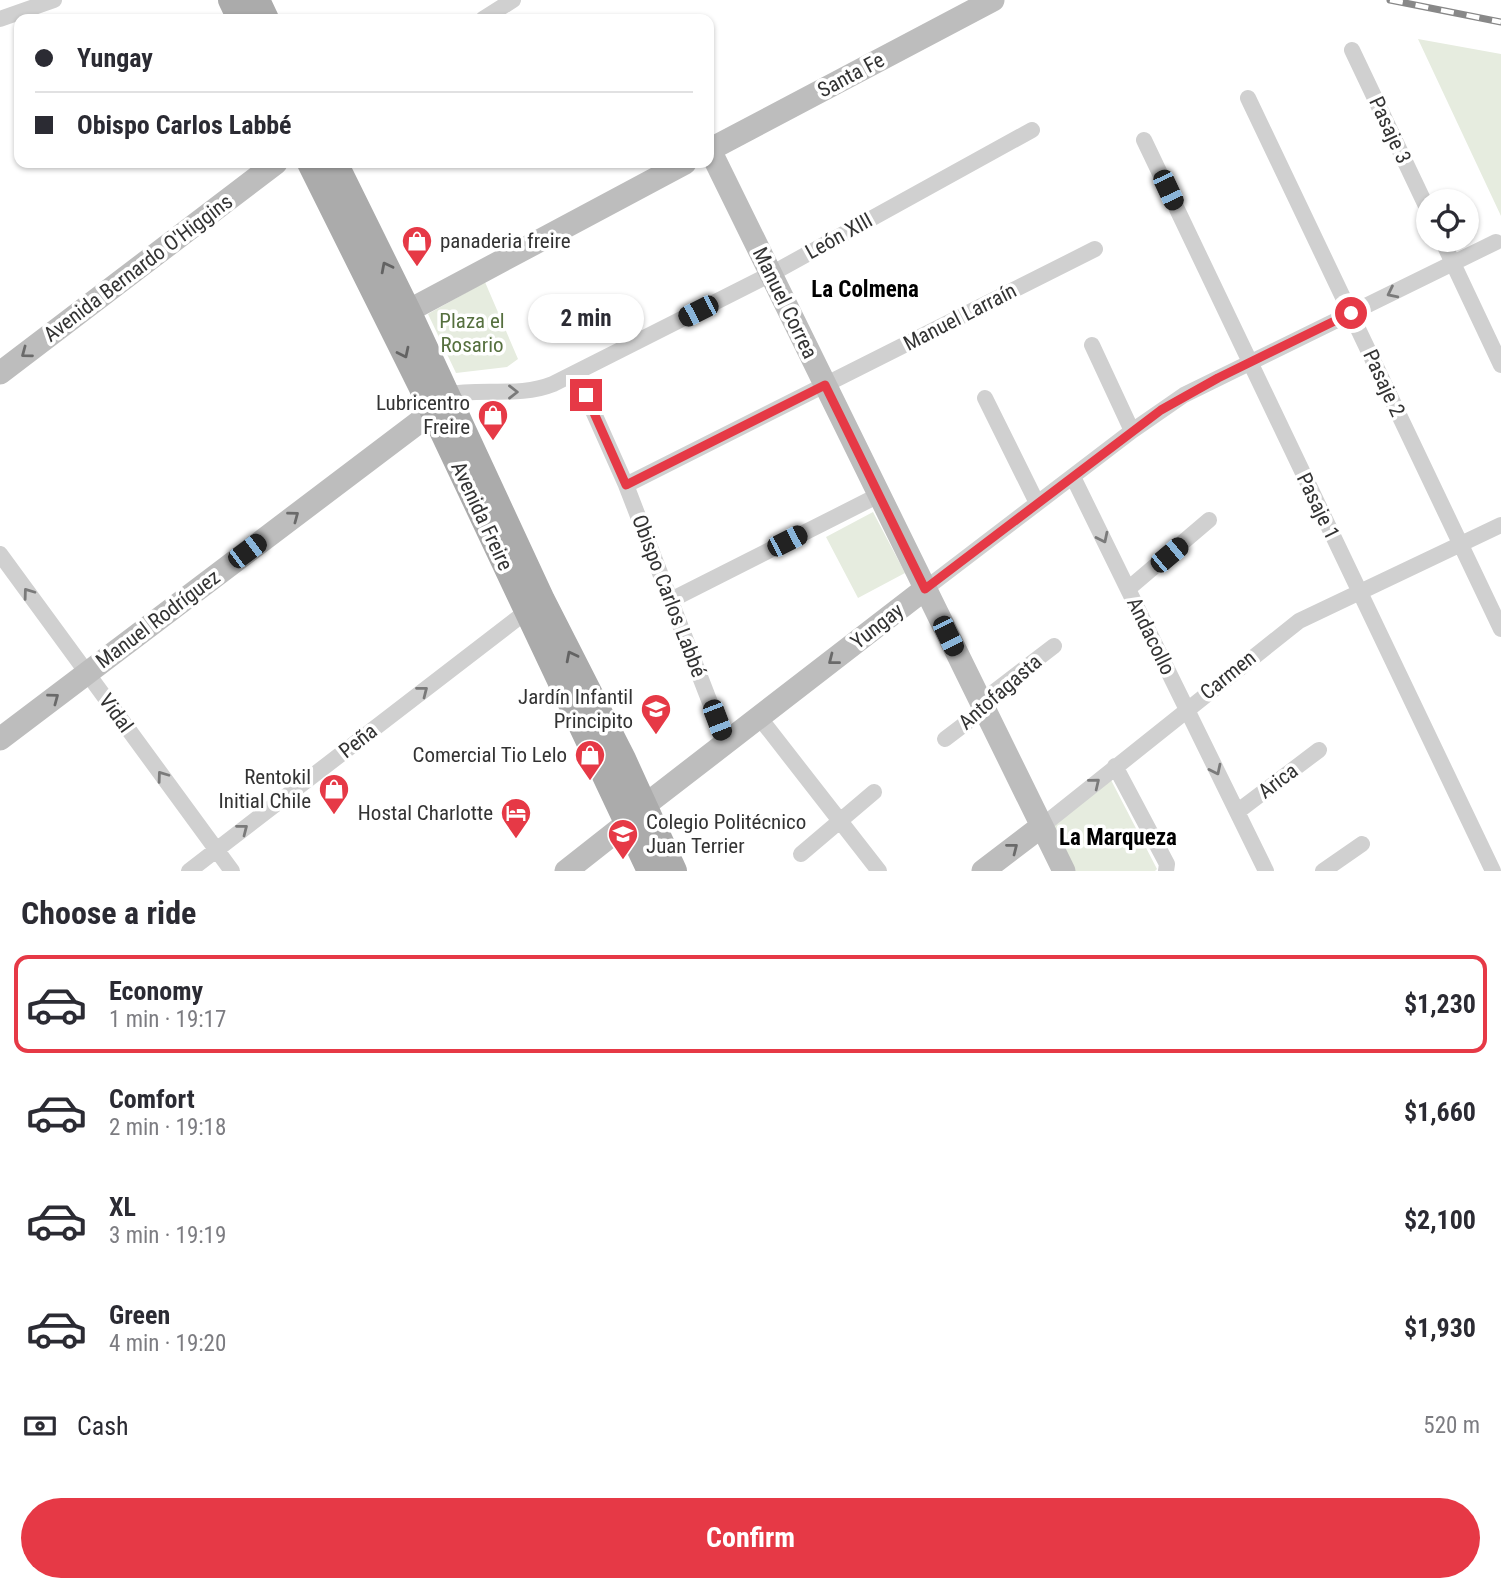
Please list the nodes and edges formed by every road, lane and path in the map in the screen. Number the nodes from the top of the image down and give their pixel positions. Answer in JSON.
{"nodes":[{"id":1,"x":54,"y":0,"type":"edge"},
{"id":2,"x":513,"y":0,"type":"edge"},
{"id":3,"x":993,"y":0,"type":"edge"},
{"id":4,"x":14,"y":14,"type":"edge"},
{"id":5,"x":490,"y":14,"type":"edge"},
{"id":6,"x":1352,"y":50,"type":"dead end"},
{"id":7,"x":1248,"y":98,"type":"dead end"},
{"id":8,"x":1032,"y":130,"type":"dead end"},
{"id":9,"x":1144,"y":140,"type":"dead end"},
{"id":10,"x":714,"y":147,"type":"edge"},
{"id":11,"x":714,"y":160,"type":"edge"},
{"id":12,"x":268,"y":168,"type":"edge"},
{"id":13,"x":312,"y":168,"type":"edge"},
{"id":14,"x":337,"y":168,"type":"edge"},
{"id":15,"x":676,"y":168,"type":"edge"},
{"id":16,"x":1418,"y":189,"type":"edge"},
{"id":17,"x":1496,"y":242,"type":"dead end"},
{"id":18,"x":1095,"y":249,"type":"dead end"},
{"id":19,"x":1448,"y":252,"type":"edge"},
{"id":20,"x":1453,"y":263,"type":"junction"},
{"id":21,"x":771,"y":274,"type":"junction"},
{"id":22,"x":376,"y":295,"type":"junction"},
{"id":23,"x":408,"y":311,"type":"junction"},
{"id":24,"x":1351,"y":313,"type":"junction"},
{"id":25,"x":1092,"y":345,"type":"dead end"},
{"id":26,"x":1250,"y":362,"type":"junction"},
{"id":27,"x":1501,"y":365,"type":"edge"},
{"id":28,"x":0,"y":373,"type":"edge"},
{"id":29,"x":576,"y":373,"type":"junction"},
{"id":30,"x":825,"y":385,"type":"junction"},
{"id":31,"x":985,"y":398,"type":"dead end"},
{"id":32,"x":439,"y":403,"type":"junction"},
{"id":33,"x":1132,"y":431,"type":"junction"},
{"id":34,"x":1073,"y":477,"type":"junction"},
{"id":35,"x":626,"y":485,"type":"junction"},
{"id":36,"x":879,"y":495,"type":"junction"},
{"id":37,"x":1037,"y":503,"type":"junction"},
{"id":38,"x":1209,"y":520,"type":"dead end"},
{"id":39,"x":1501,"y":525,"type":"edge"},
{"id":40,"x":1460,"y":544,"type":"junction"},
{"id":41,"x":0,"y":554,"type":"edge"},
{"id":42,"x":925,"y":589,"type":"junction"},
{"id":43,"x":1128,"y":589,"type":"junction"},
{"id":44,"x":1359,"y":591,"type":"junction"},
{"id":45,"x":671,"y":600,"type":"junction"},
{"id":46,"x":527,"y":611,"type":"junction"},
{"id":47,"x":1501,"y":629,"type":"edge"},
{"id":48,"x":1054,"y":646,"type":"dead end"},
{"id":49,"x":87,"y":673,"type":"junction"},
{"id":50,"x":983,"y":706,"type":"junction"},
{"id":51,"x":1186,"y":709,"type":"junction"},
{"id":52,"x":759,"y":717,"type":"junction"},
{"id":53,"x":0,"y":739,"type":"edge"},
{"id":54,"x":946,"y":739,"type":"dead end"},
{"id":55,"x":726,"y":744,"type":"junction"},
{"id":56,"x":1319,"y":750,"type":"dead end"},
{"id":57,"x":1115,"y":766,"type":"junction"},
{"id":58,"x":874,"y":792,"type":"dead end"},
{"id":59,"x":1237,"y":812,"type":"junction"},
{"id":60,"x":635,"y":815,"type":"junction"},
{"id":61,"x":841,"y":820,"type":"junction"},
{"id":62,"x":1042,"y":826,"type":"junction"},
{"id":63,"x":1362,"y":844,"type":"dead end"},
{"id":64,"x":216,"y":850,"type":"junction"},
{"id":65,"x":801,"y":854,"type":"dead end"},
{"id":66,"x":189,"y":871,"type":"edge"},
{"id":67,"x":232,"y":871,"type":"edge"},
{"id":68,"x":566,"y":871,"type":"edge"},
{"id":69,"x":649,"y":871,"type":"edge"},
{"id":70,"x":674,"y":871,"type":"edge"},
{"id":71,"x":879,"y":871,"type":"edge"},
{"id":72,"x":983,"y":871,"type":"edge"},
{"id":73,"x":1064,"y":871,"type":"edge"},
{"id":74,"x":1166,"y":871,"type":"edge"},
{"id":75,"x":1266,"y":871,"type":"edge"},
{"id":76,"x":1323,"y":871,"type":"edge"},
{"id":77,"x":1493,"y":871,"type":"edge"}],
"edges":[{"from":1,"to":4,"type":"street"},
{"from":2,"to":5,"type":"street"},
{"from":3,"to":10,"type":"street","name":"Santa Fe"},
{"from":6,"to":16,"type":"street","name":"Pasaje 3"},
{"from":7,"to":24,"type":"street","name":"Pasaje 2"},
{"from":8,"to":21,"type":"street","name":"León XIII"},
{"from":9,"to":26,"type":"street","name":"Pasaje 1"},
{"from":11,"to":21,"type":"street","name":"Manuel Correa"},
{"from":12,"to":28,"type":"street","name":"Avenida Bernardo O'Higgins","one_way":true},
{"from":13,"to":22,"type":"main road","name":"Avenida Freire"},
{"from":23,"to":14,"type":"main road","name":"Avenida Freire","one_way":true},
{"from":15,"to":23,"type":"street"},
{"from":17,"to":20,"type":"street","name":"Yungay"},
{"from":18,"to":30,"type":"street","name":"Manuel Larraín"},
{"from":19,"to":20,"type":"street"},
{"from":20,"to":24,"type":"street","name":"Yungay","one_way":true},
{"from":20,"to":27,"type":"street"},
{"from":21,"to":29,"type":"street","name":"León XIII"},
{"from":21,"to":30,"type":"street","name":"Manuel Correa"},
{"from":22,"to":23,"type":"main road"},
{"from":22,"to":32,"type":"main road","name":"Avenida Freire","one_way":true},
{"from":23,"to":32,"type":"main road","name":"Avenida Freire"},
{"from":24,"to":26,"type":"street","name":"Yungay"},
{"from":24,"to":40,"type":"street","name":"Pasaje 2"},
{"from":25,"to":33,"type":"street"},
{"from":26,"to":33,"type":"street","name":"Yungay"},
{"from":26,"to":44,"type":"street","name":"Pasaje 1"},
{"from":32,"to":29,"type":"street","name":"León XIII","one_way":true},
{"from":29,"to":35,"type":"street","name":"Obispo Carlos Labbé"},
{"from":30,"to":35,"type":"street","name":"Manuel Larraín"},
{"from":30,"to":36,"type":"street","name":"Manuel Correa"},
{"from":31,"to":37,"type":"street"},
{"from":32,"to":46,"type":"main road","name":"Avenida Freire"},
{"from":49,"to":32,"type":"street","name":"Manuel Rodríguez","one_way":true},
{"from":60,"to":32,"type":"main road","name":"Avenida Freire","one_way":true},
{"from":33,"to":34,"type":"street","name":"Yungay"},
{"from":34,"to":37,"type":"street","name":"Yungay"},
{"from":34,"to":43,"type":"street","name":"Andacollo","one_way":true},
{"from":35,"to":45,"type":"street","name":"Obispo Carlos Labbé"},
{"from":36,"to":42,"type":"street","name":"Manuel Correa"},
{"from":36,"to":45,"type":"street"},
{"from":37,"to":42,"type":"street","name":"Yungay"},
{"from":38,"to":43,"type":"street"},
{"from":39,"to":40,"type":"street","name":"Carmen"},
{"from":40,"to":44,"type":"street","name":"Carmen"},
{"from":40,"to":47,"type":"street","name":"Pasaje 2"},
{"from":49,"to":41,"type":"street","name":"Vidal","one_way":true},
{"from":42,"to":50,"type":"street","name":"Manuel Correa"},
{"from":42,"to":52,"type":"street","name":"Yungay","one_way":true},
{"from":43,"to":51,"type":"street","name":"Andacollo"},
{"from":44,"to":51,"type":"street","name":"Carmen"},
{"from":44,"to":77,"type":"street","name":"Pasaje 1"},
{"from":45,"to":55,"type":"street","name":"Obispo Carlos Labbé"},
{"from":46,"to":60,"type":"main road","name":"Avenida Freire"},
{"from":64,"to":46,"type":"street","name":"Peña","one_way":true},
{"from":48,"to":50,"type":"street","name":"Antofagasta"},
{"from":53,"to":49,"type":"street","name":"Manuel Rodríguez","one_way":true},
{"from":64,"to":49,"type":"street","name":"Vidal","one_way":true},
{"from":50,"to":54,"type":"street","name":"Antofagasta"},
{"from":50,"to":62,"type":"street","name":"Manuel Correa"},
{"from":51,"to":57,"type":"street","name":"Carmen"},
{"from":51,"to":59,"type":"street","name":"Andacollo","one_way":true},
{"from":52,"to":55,"type":"street","name":"Yungay"},
{"from":52,"to":61,"type":"street"},
{"from":55,"to":60,"type":"street","name":"Yungay"},
{"from":56,"to":59,"type":"street","name":"Arica"},
{"from":62,"to":57,"type":"street","name":"Carmen","one_way":true},
{"from":57,"to":74,"type":"street"},
{"from":58,"to":61,"type":"street"},
{"from":59,"to":75,"type":"street","name":"Andacollo"},
{"from":60,"to":68,"type":"street","name":"Yungay"},
{"from":60,"to":69,"type":"main road","name":"Avenida Freire"},
{"from":60,"to":70,"type":"main road","name":"Avenida Freire"},
{"from":61,"to":65,"type":"street"},
{"from":61,"to":71,"type":"street"},
{"from":72,"to":62,"type":"street","name":"Carmen","one_way":true},
{"from":62,"to":73,"type":"street","name":"Manuel Correa"},
{"from":63,"to":76,"type":"street"},
{"from":64,"to":66,"type":"street","name":"Peña"},
{"from":64,"to":67,"type":"street","name":"Vidal"}]}
